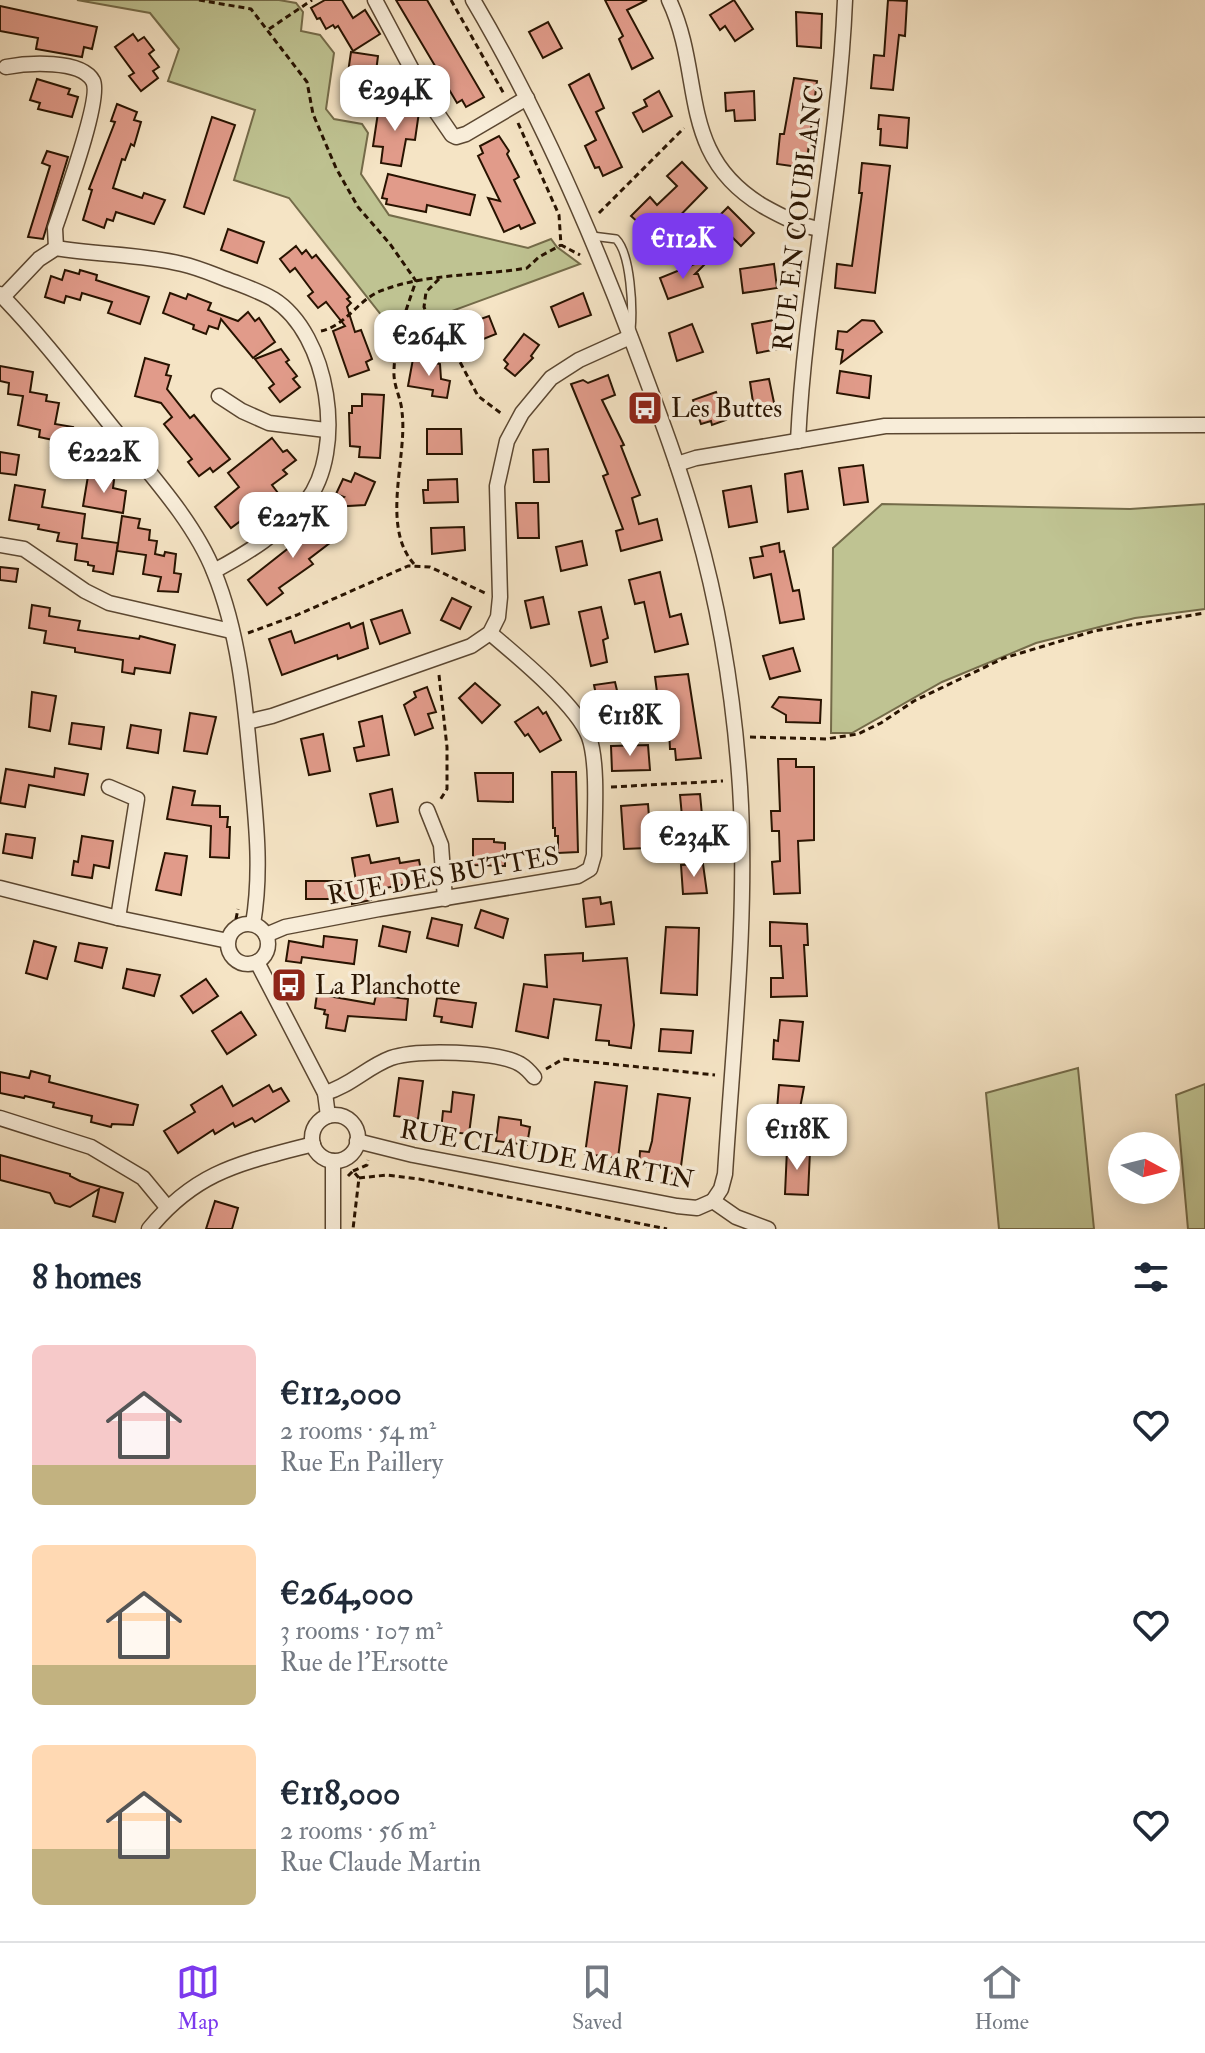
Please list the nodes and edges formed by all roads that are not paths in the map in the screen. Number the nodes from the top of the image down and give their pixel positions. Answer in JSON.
{"nodes":[{"id":1,"x":375,"y":0,"type":"edge"},
{"id":2,"x":473,"y":0,"type":"edge"},
{"id":3,"x":669,"y":0,"type":"edge"},
{"id":4,"x":845,"y":0,"type":"edge"},
{"id":5,"x":6,"y":67,"type":"dead end"},
{"id":6,"x":527,"y":98,"type":"junction"},
{"id":7,"x":820,"y":229,"type":"junction"},
{"id":8,"x":590,"y":231,"type":"junction"},
{"id":9,"x":56,"y":248,"type":"junction"},
{"id":10,"x":1,"y":296,"type":"edge"},
{"id":11,"x":630,"y":337,"type":"junction"},
{"id":12,"x":219,"y":396,"type":"dead end"},
{"id":13,"x":1205,"y":425,"type":"edge"},
{"id":14,"x":326,"y":430,"type":"junction"},
{"id":15,"x":798,"y":441,"type":"junction"},
{"id":16,"x":677,"y":464,"type":"junction"},
{"id":17,"x":0,"y":545,"type":"edge"},
{"id":18,"x":214,"y":571,"type":"junction"},
{"id":19,"x":490,"y":633,"type":"junction"},
{"id":20,"x":232,"y":635,"type":"junction"},
{"id":21,"x":247,"y":722,"type":"junction"},
{"id":22,"x":109,"y":787,"type":"dead end"},
{"id":23,"x":427,"y":810,"type":"road end"},
{"id":24,"x":0,"y":888,"type":"edge"},
{"id":25,"x":445,"y":899,"type":"junction"},
{"id":26,"x":118,"y":918,"type":"junction"},
{"id":27,"x":253,"y":924,"type":"junction"},
{"id":28,"x":231,"y":935,"type":"junction"},
{"id":29,"x":266,"y":935,"type":"junction"},
{"id":30,"x":257,"y":962,"type":"junction"},
{"id":31,"x":534,"y":1077,"type":"road end"},
{"id":32,"x":325,"y":1093,"type":"junction"},
{"id":33,"x":328,"y":1116,"type":"junction"},
{"id":34,"x":0,"y":1118,"type":"edge"},
{"id":35,"x":357,"y":1141,"type":"junction"},
{"id":36,"x":313,"y":1144,"type":"junction"},
{"id":37,"x":333,"y":1161,"type":"junction"},
{"id":38,"x":713,"y":1201,"type":"junction"},
{"id":39,"x":167,"y":1207,"type":"junction"},
{"id":40,"x":149,"y":1229,"type":"edge"},
{"id":41,"x":333,"y":1229,"type":"edge"},
{"id":42,"x":768,"y":1229,"type":"edge"}],
"edges":[{"from":1,"to":6,"type":"street"},
{"from":2,"to":6,"type":"street"},
{"from":3,"to":7,"type":"street"},
{"from":4,"to":7,"type":"street","name":"RUE EN COUBLANC"},
{"from":5,"to":9,"type":"street"},
{"from":6,"to":8,"type":"street"},
{"from":7,"to":15,"type":"street","name":"RUE EN COUBLANC"},
{"from":8,"to":11,"type":"street"},
{"from":8,"to":11,"type":"lane"},
{"from":9,"to":10,"type":"street"},
{"from":9,"to":14,"type":"street"},
{"from":10,"to":18,"type":"street"},
{"from":11,"to":16,"type":"street"},
{"from":11,"to":19,"type":"street"},
{"from":12,"to":14,"type":"street"},
{"from":13,"to":15,"type":"street"},
{"from":14,"to":18,"type":"street"},
{"from":15,"to":16,"type":"street"},
{"from":16,"to":38,"type":"street"},
{"from":17,"to":20,"type":"street"},
{"from":18,"to":20,"type":"street"},
{"from":19,"to":21,"type":"street"},
{"from":19,"to":25,"type":"street","name":"RUE DES BUTTES"},
{"from":20,"to":21,"type":"street"},
{"from":21,"to":27,"type":"street"},
{"from":22,"to":26,"type":"street"},
{"from":23,"to":25,"type":"street"},
{"from":24,"to":26,"type":"street"},
{"from":25,"to":29,"type":"street","name":"RUE DES BUTTES"},
{"from":26,"to":28,"type":"street"},
{"from":27,"to":28,"type":"street"},
{"from":27,"to":29,"type":"street"},
{"from":28,"to":30,"type":"street"},
{"from":29,"to":30,"type":"street"},
{"from":30,"to":32,"type":"street"},
{"from":31,"to":32,"type":"street"},
{"from":32,"to":33,"type":"street"},
{"from":33,"to":35,"type":"street"},
{"from":33,"to":36,"type":"street"},
{"from":34,"to":39,"type":"street"},
{"from":35,"to":37,"type":"street"},
{"from":35,"to":38,"type":"street","name":"RUE CLAUDE MARTIN"},
{"from":36,"to":37,"type":"street"},
{"from":36,"to":39,"type":"street"},
{"from":37,"to":41,"type":"street"},
{"from":38,"to":42,"type":"street","name":"RUE CLAUDE MARTIN"},
{"from":39,"to":40,"type":"street"}]}
